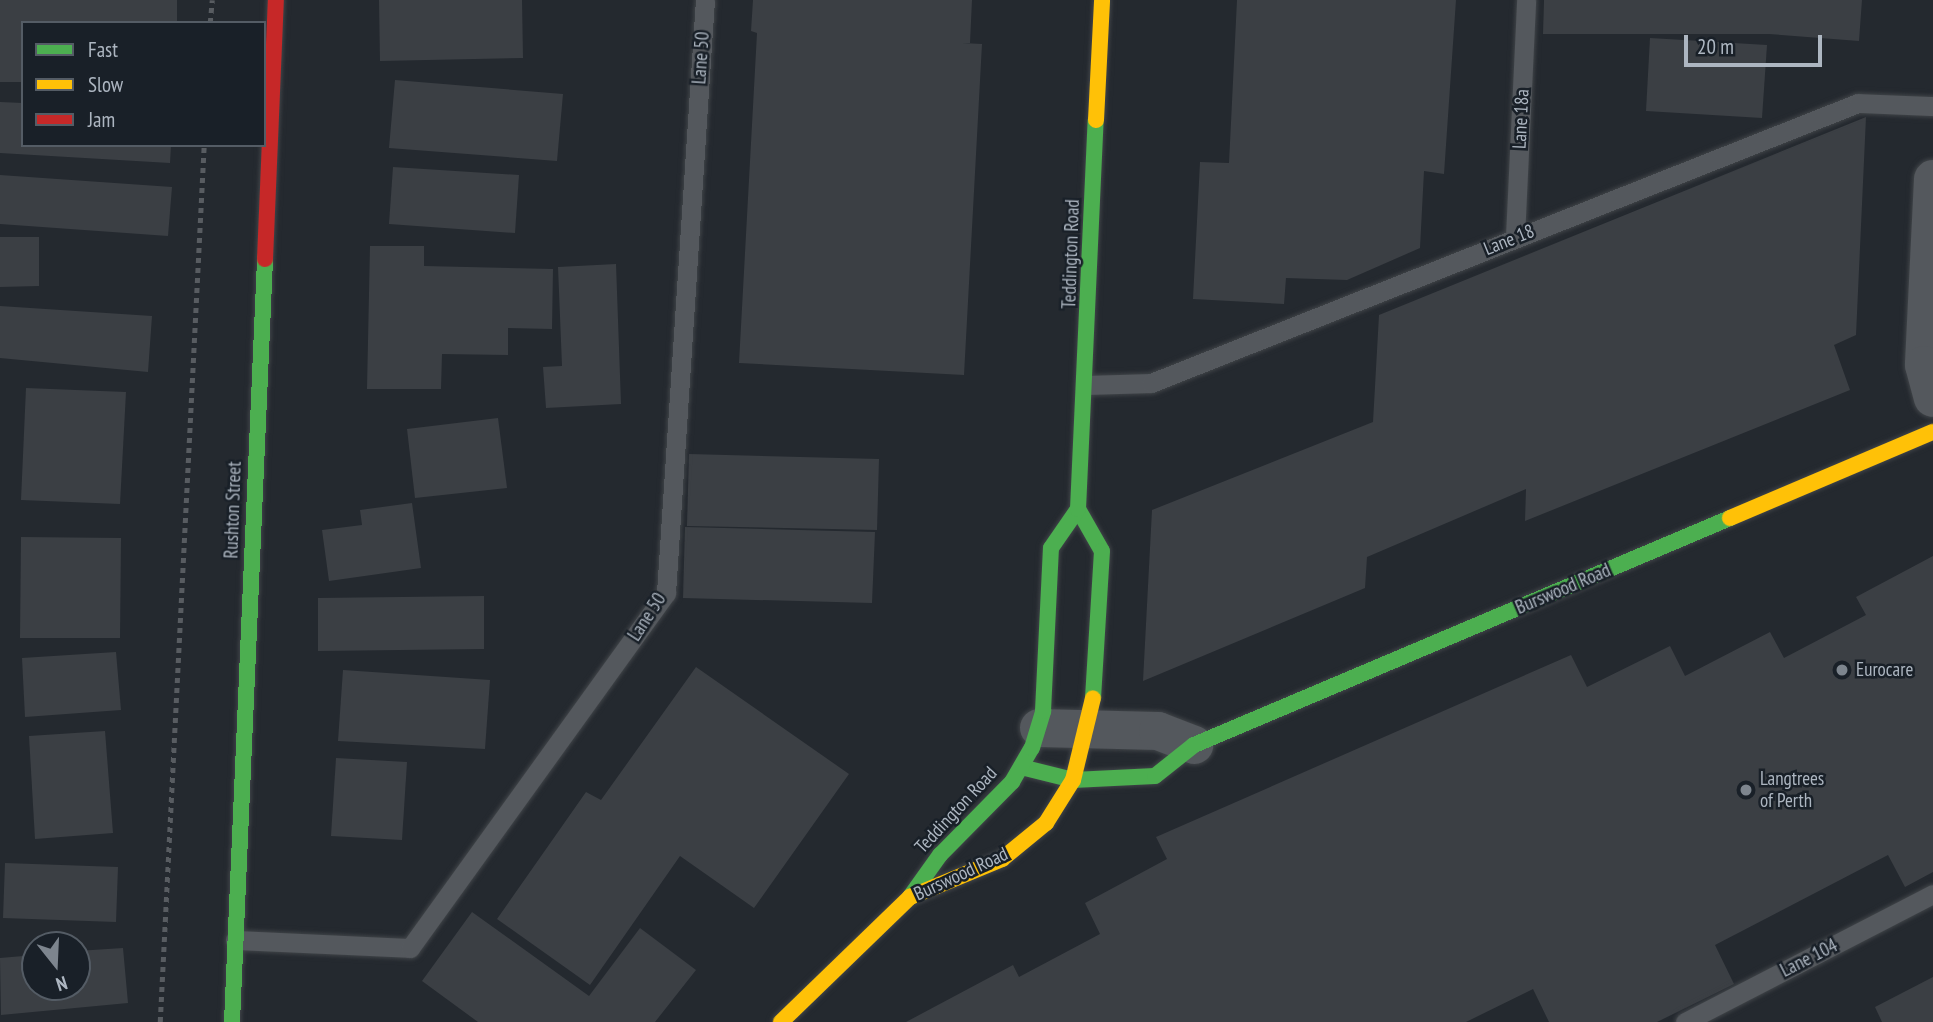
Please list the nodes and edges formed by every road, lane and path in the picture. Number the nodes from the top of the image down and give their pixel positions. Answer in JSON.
{"nodes":[{"id":1,"x":212,"y":0,"type":"edge"},
{"id":2,"x":276,"y":0,"type":"edge"},
{"id":3,"x":705,"y":0,"type":"edge"},
{"id":4,"x":1102,"y":0,"type":"edge"},
{"id":5,"x":1526,"y":0,"type":"edge"},
{"id":6,"x":211,"y":21,"type":"edge"},
{"id":7,"x":1933,"y":106,"type":"edge"},
{"id":8,"x":204,"y":147,"type":"edge"},
{"id":9,"x":1933,"y":179,"type":"edge"},
{"id":10,"x":1515,"y":237,"type":"junction"},
{"id":11,"x":1087,"y":385,"type":"junction"},
{"id":12,"x":1933,"y":398,"type":"edge"},
{"id":13,"x":1933,"y":432,"type":"edge"},
{"id":14,"x":1078,"y":509,"type":"junction"},
{"id":15,"x":1039,"y":728,"type":"junction"},
{"id":16,"x":1088,"y":729,"type":"junction"},
{"id":17,"x":1194,"y":745,"type":"junction"},
{"id":18,"x":1021,"y":767,"type":"junction"},
{"id":19,"x":1073,"y":780,"type":"junction"},
{"id":20,"x":1933,"y":894,"type":"edge"},
{"id":21,"x":910,"y":897,"type":"junction"},
{"id":22,"x":235,"y":940,"type":"junction"},
{"id":23,"x":160,"y":1022,"type":"edge"},
{"id":24,"x":232,"y":1022,"type":"edge"},
{"id":25,"x":781,"y":1022,"type":"edge"},
{"id":26,"x":1685,"y":1022,"type":"edge"}],
"edges":[{"from":1,"to":6,"type":"path"},
{"from":2,"to":22,"type":"street","name":"Rushton Street"},
{"from":3,"to":22,"type":"lane","name":"Lane 50"},
{"from":4,"to":11,"type":"street","name":"Teddington Road"},
{"from":5,"to":10,"type":"lane","name":"Lane 18a"},
{"from":7,"to":10,"type":"lane","name":"Lane 18"},
{"from":8,"to":23,"type":"path"},
{"from":9,"to":12,"type":"street"},
{"from":10,"to":11,"type":"lane","name":"Lane 18"},
{"from":11,"to":14,"type":"street","name":"Teddington Road"},
{"from":13,"to":17,"type":"street","name":"Burswood Road"},
{"from":14,"to":15,"type":"street","name":"Teddington Road"},
{"from":14,"to":16,"type":"street"},
{"from":15,"to":16,"type":"street"},
{"from":15,"to":18,"type":"street","name":"Teddington Road"},
{"from":16,"to":17,"type":"street"},
{"from":16,"to":19,"type":"street"},
{"from":17,"to":19,"type":"street","name":"Burswood Road"},
{"from":18,"to":19,"type":"street","name":"Burswood Road"},
{"from":18,"to":21,"type":"street","name":"Teddington Road"},
{"from":19,"to":21,"type":"street","name":"Burswood Road"},
{"from":20,"to":26,"type":"lane","name":"Lane 104"},
{"from":21,"to":25,"type":"street","name":"Burswood Road"},
{"from":22,"to":24,"type":"street","name":"Rushton Street"}]}
